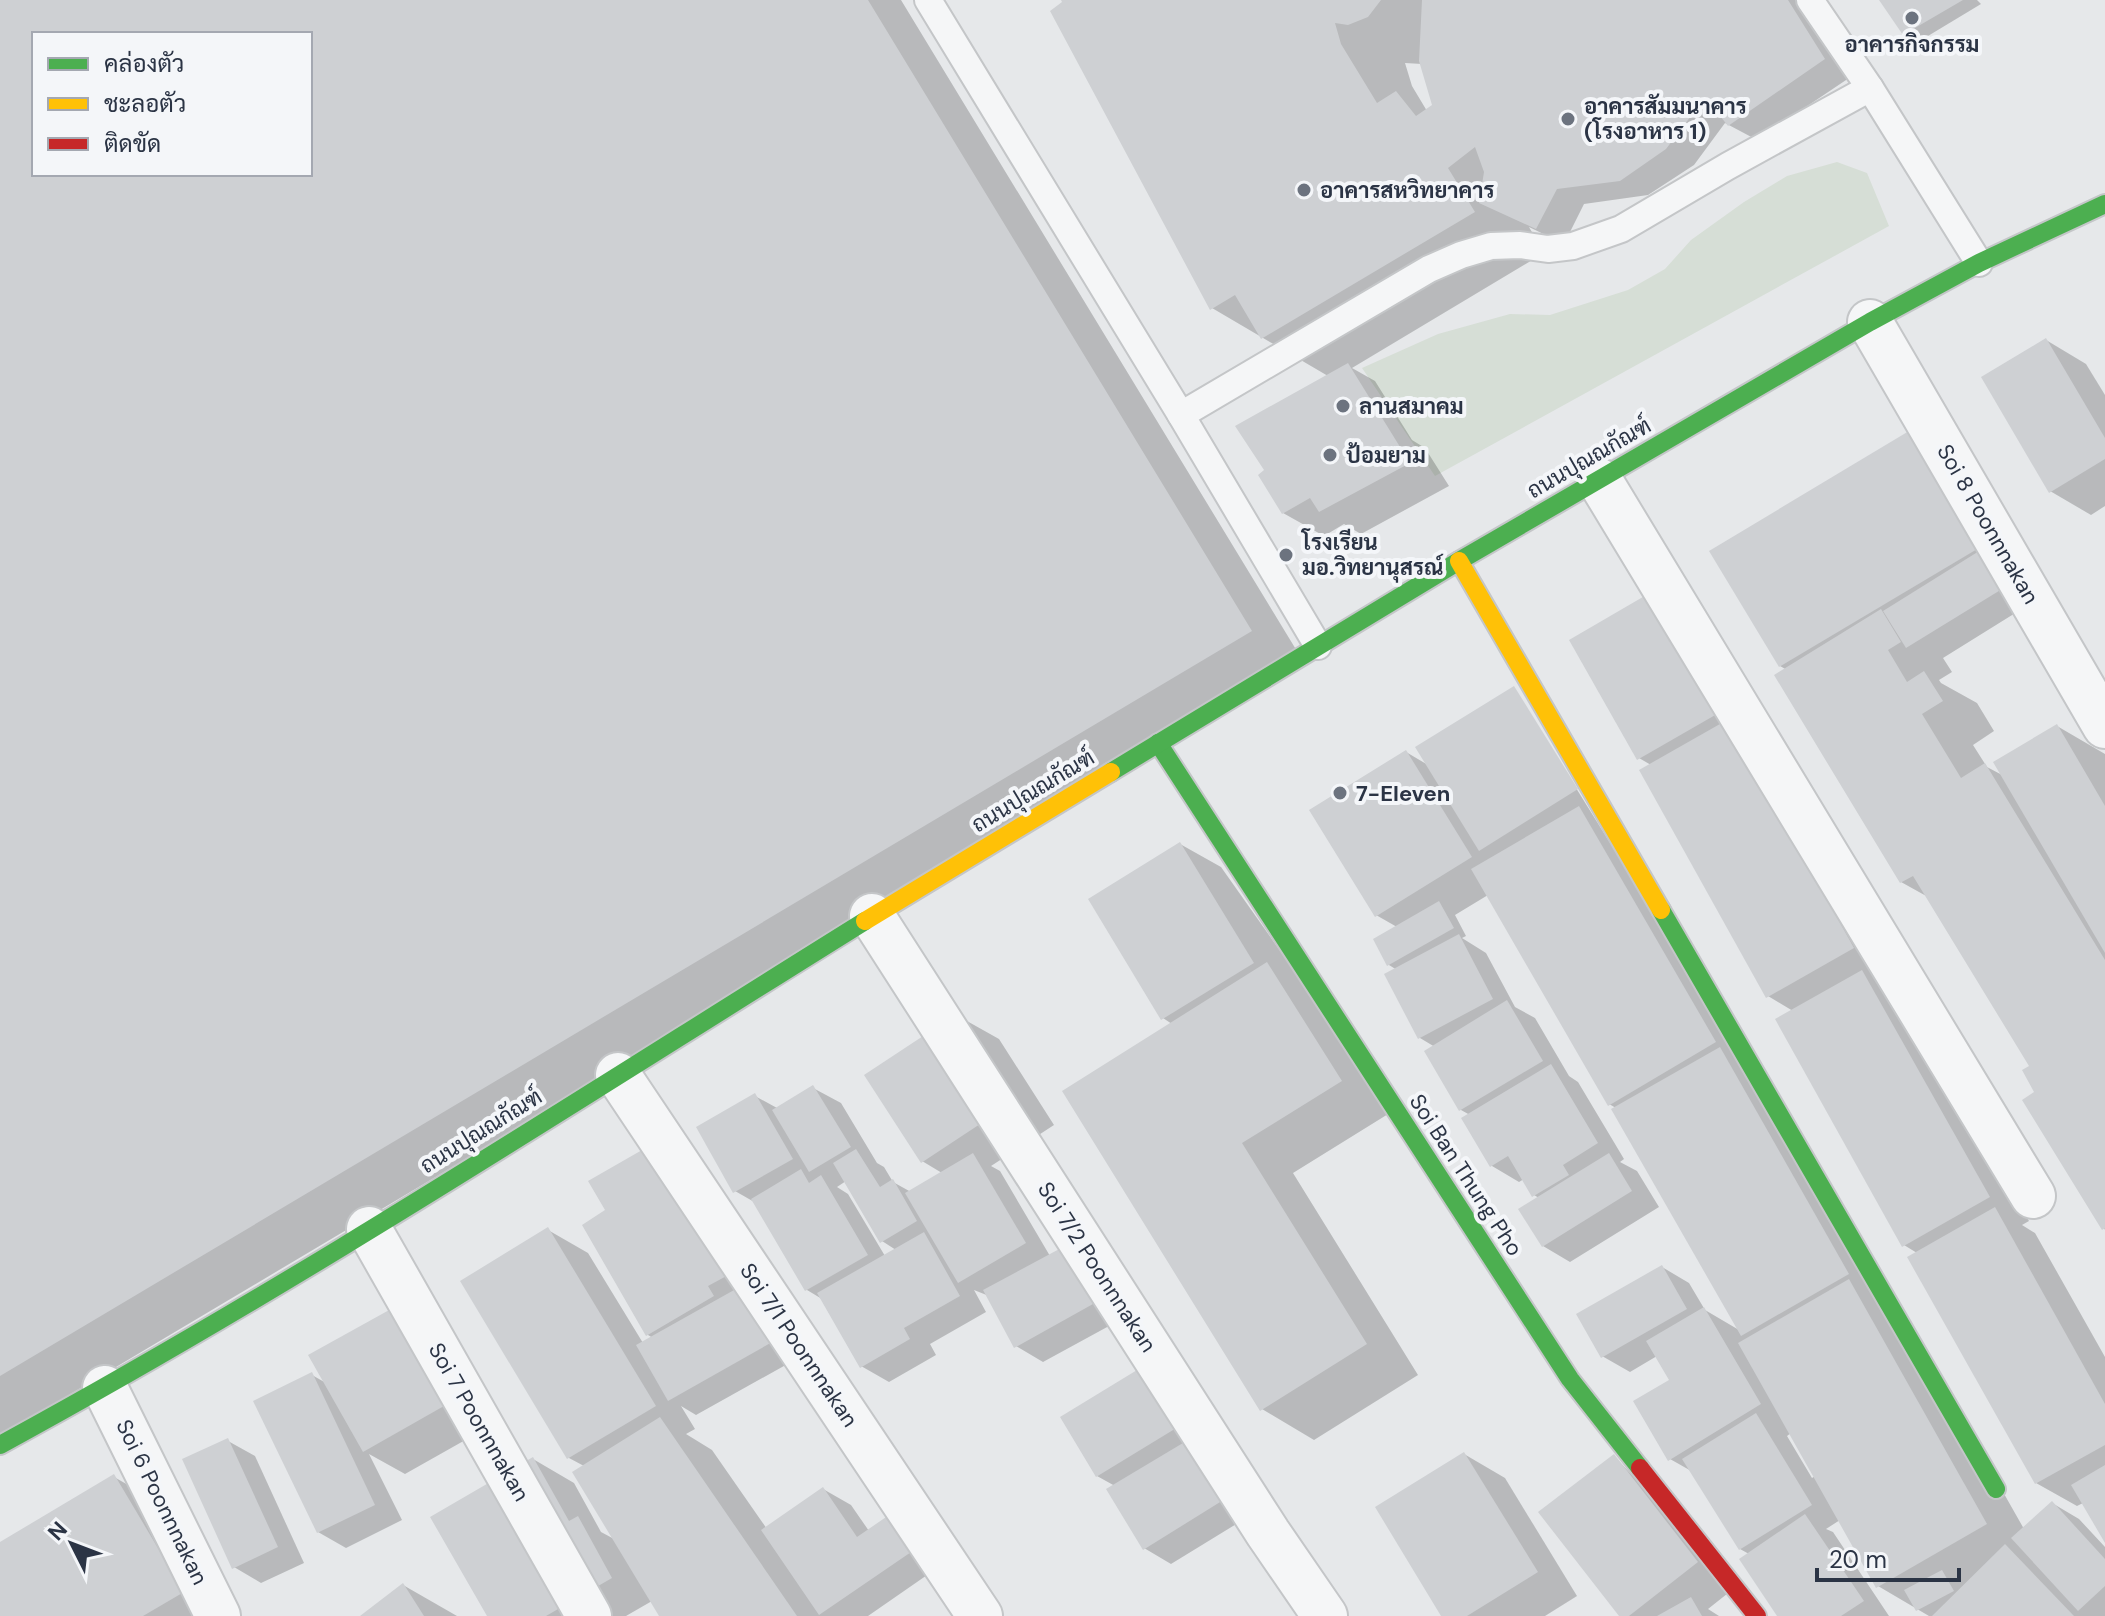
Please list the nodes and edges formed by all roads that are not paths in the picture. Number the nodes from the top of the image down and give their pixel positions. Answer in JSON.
{"nodes":[{"id":1,"x":928,"y":0,"type":"edge"},
{"id":2,"x":1810,"y":0,"type":"edge"},
{"id":3,"x":1870,"y":88,"type":"junction"},
{"id":4,"x":2105,"y":204,"type":"edge"},
{"id":5,"x":1979,"y":263,"type":"junction"},
{"id":6,"x":1870,"y":322,"type":"junction"},
{"id":7,"x":1181,"y":415,"type":"junction"},
{"id":8,"x":1600,"y":481,"type":"junction"},
{"id":9,"x":1459,"y":561,"type":"junction"},
{"id":10,"x":1318,"y":646,"type":"junction"},
{"id":11,"x":2105,"y":726,"type":"edge"},
{"id":12,"x":1158,"y":743,"type":"junction"},
{"id":13,"x":872,"y":916,"type":"junction"},
{"id":14,"x":618,"y":1075,"type":"junction"},
{"id":15,"x":2033,"y":1196,"type":"dead end"},
{"id":16,"x":369,"y":1229,"type":"junction"},
{"id":17,"x":105,"y":1388,"type":"junction"},
{"id":18,"x":0,"y":1445,"type":"edge"},
{"id":19,"x":1996,"y":1489,"type":"dead end"},
{"id":20,"x":218,"y":1616,"type":"edge"},
{"id":21,"x":589,"y":1616,"type":"edge"},
{"id":22,"x":980,"y":1616,"type":"edge"},
{"id":23,"x":1325,"y":1616,"type":"edge"},
{"id":24,"x":1757,"y":1616,"type":"edge"}],
"edges":[{"from":1,"to":7,"type":"lane"},
{"from":2,"to":3,"type":"lane"},
{"from":3,"to":5,"type":"lane"},
{"from":3,"to":7,"type":"lane"},
{"from":4,"to":5,"type":"street","name":"ถนนปุณณกัณฑ์"},
{"from":5,"to":6,"type":"street","name":"ถนนปุณณกัณฑ์"},
{"from":6,"to":8,"type":"street","name":"ถนนปุณณกัณฑ์"},
{"from":6,"to":11,"type":"street","name":"Soi 8 Poonnnakan"},
{"from":7,"to":10,"type":"lane"},
{"from":8,"to":9,"type":"street","name":"ถนนปุณณกัณฑ์"},
{"from":8,"to":15,"type":"street"},
{"from":9,"to":10,"type":"street","name":"ถนนปุณณกัณฑ์"},
{"from":9,"to":19,"type":"street"},
{"from":10,"to":12,"type":"street","name":"ถนนปุณณกัณฑ์"},
{"from":12,"to":13,"type":"street","name":"ถนนปุณณกัณฑ์"},
{"from":12,"to":24,"type":"street","name":"Soi Ban Thung Pho"},
{"from":13,"to":14,"type":"street","name":"ถนนปุณณกัณฑ์"},
{"from":13,"to":23,"type":"street","name":"Soi 7/2 Poonnnakan"},
{"from":14,"to":16,"type":"street","name":"ถนนปุณณกัณฑ์"},
{"from":14,"to":22,"type":"street","name":"Soi 7/1 Poonnnakan"},
{"from":16,"to":17,"type":"street","name":"ถนนปุณณกัณฑ์"},
{"from":16,"to":21,"type":"street","name":"Soi 7 Poonnnakan"},
{"from":17,"to":18,"type":"street","name":"ถนนปุณณกัณฑ์"},
{"from":17,"to":20,"type":"street","name":"Soi 6 Poonnnakan"}]}
